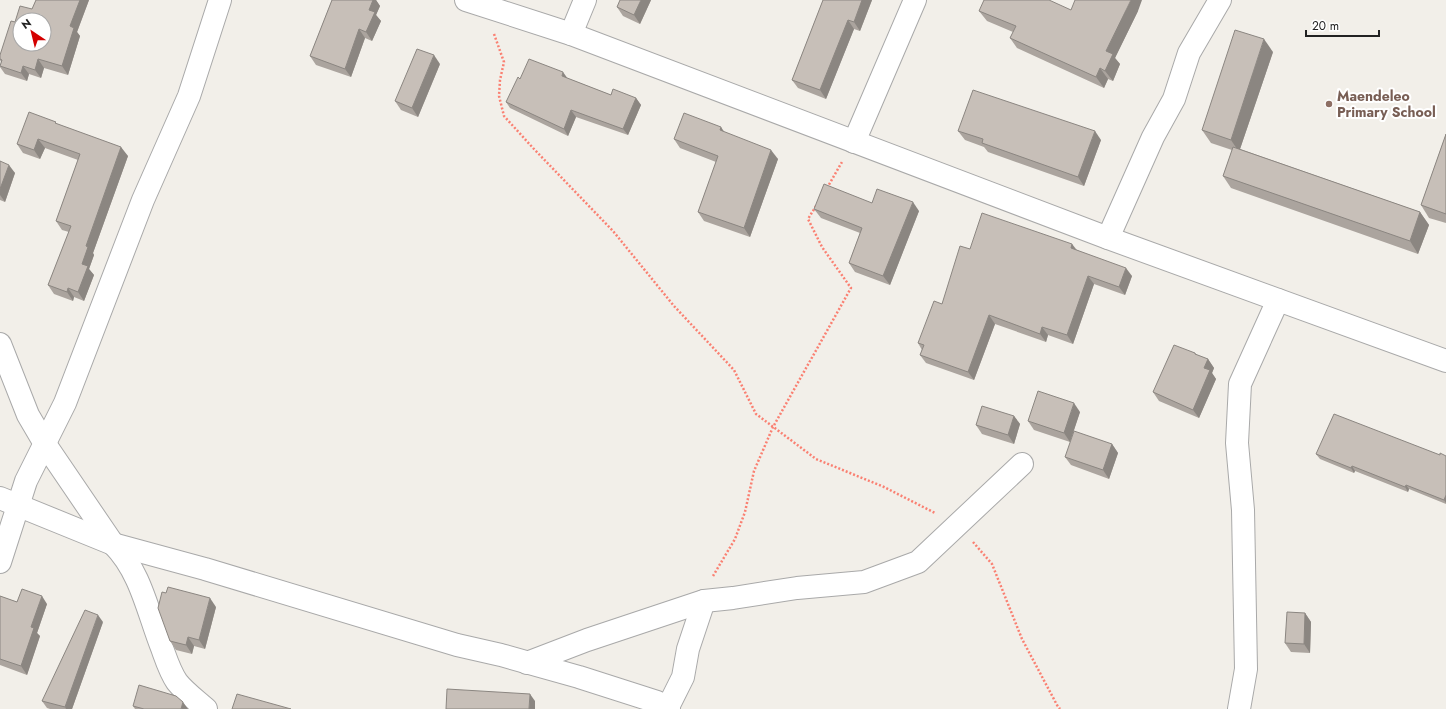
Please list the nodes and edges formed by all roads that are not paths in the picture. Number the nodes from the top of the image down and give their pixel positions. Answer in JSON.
{"nodes":[{"id":1,"x":220,"y":0,"type":"edge"},
{"id":2,"x":466,"y":0,"type":"edge"},
{"id":3,"x":585,"y":0,"type":"edge"},
{"id":4,"x":915,"y":0,"type":"edge"},
{"id":5,"x":1220,"y":0,"type":"edge"},
{"id":6,"x":571,"y":34,"type":"junction"},
{"id":7,"x":854,"y":142,"type":"junction"},
{"id":8,"x":1108,"y":238,"type":"junction"},
{"id":9,"x":1278,"y":300,"type":"junction"},
{"id":10,"x":0,"y":344,"type":"edge"},
{"id":11,"x":1446,"y":361,"type":"edge"},
{"id":12,"x":45,"y":444,"type":"junction"},
{"id":13,"x":1022,"y":464,"type":"dead end"},
{"id":14,"x":9,"y":502,"type":"edge"},
{"id":15,"x":113,"y":544,"type":"junction"},
{"id":16,"x":0,"y":562,"type":"edge"},
{"id":17,"x":704,"y":601,"type":"junction"},
{"id":18,"x":527,"y":663,"type":"junction"},
{"id":19,"x":206,"y":709,"type":"edge"},
{"id":20,"x":668,"y":709,"type":"edge"},
{"id":21,"x":1239,"y":709,"type":"edge"}],
"edges":[{"from":1,"to":12,"type":"street"},
{"from":2,"to":6,"type":"street"},
{"from":3,"to":6,"type":"street"},
{"from":4,"to":7,"type":"street"},
{"from":5,"to":8,"type":"street"},
{"from":6,"to":7,"type":"street"},
{"from":7,"to":8,"type":"street"},
{"from":8,"to":9,"type":"street"},
{"from":9,"to":11,"type":"street"},
{"from":9,"to":21,"type":"street"},
{"from":10,"to":12,"type":"street"},
{"from":12,"to":14,"type":"street"},
{"from":12,"to":15,"type":"street"},
{"from":13,"to":17,"type":"street"},
{"from":14,"to":15,"type":"street"},
{"from":14,"to":16,"type":"street"},
{"from":15,"to":18,"type":"street"},
{"from":15,"to":19,"type":"street"},
{"from":17,"to":18,"type":"street"},
{"from":17,"to":20,"type":"street"},
{"from":18,"to":20,"type":"street"}]}
